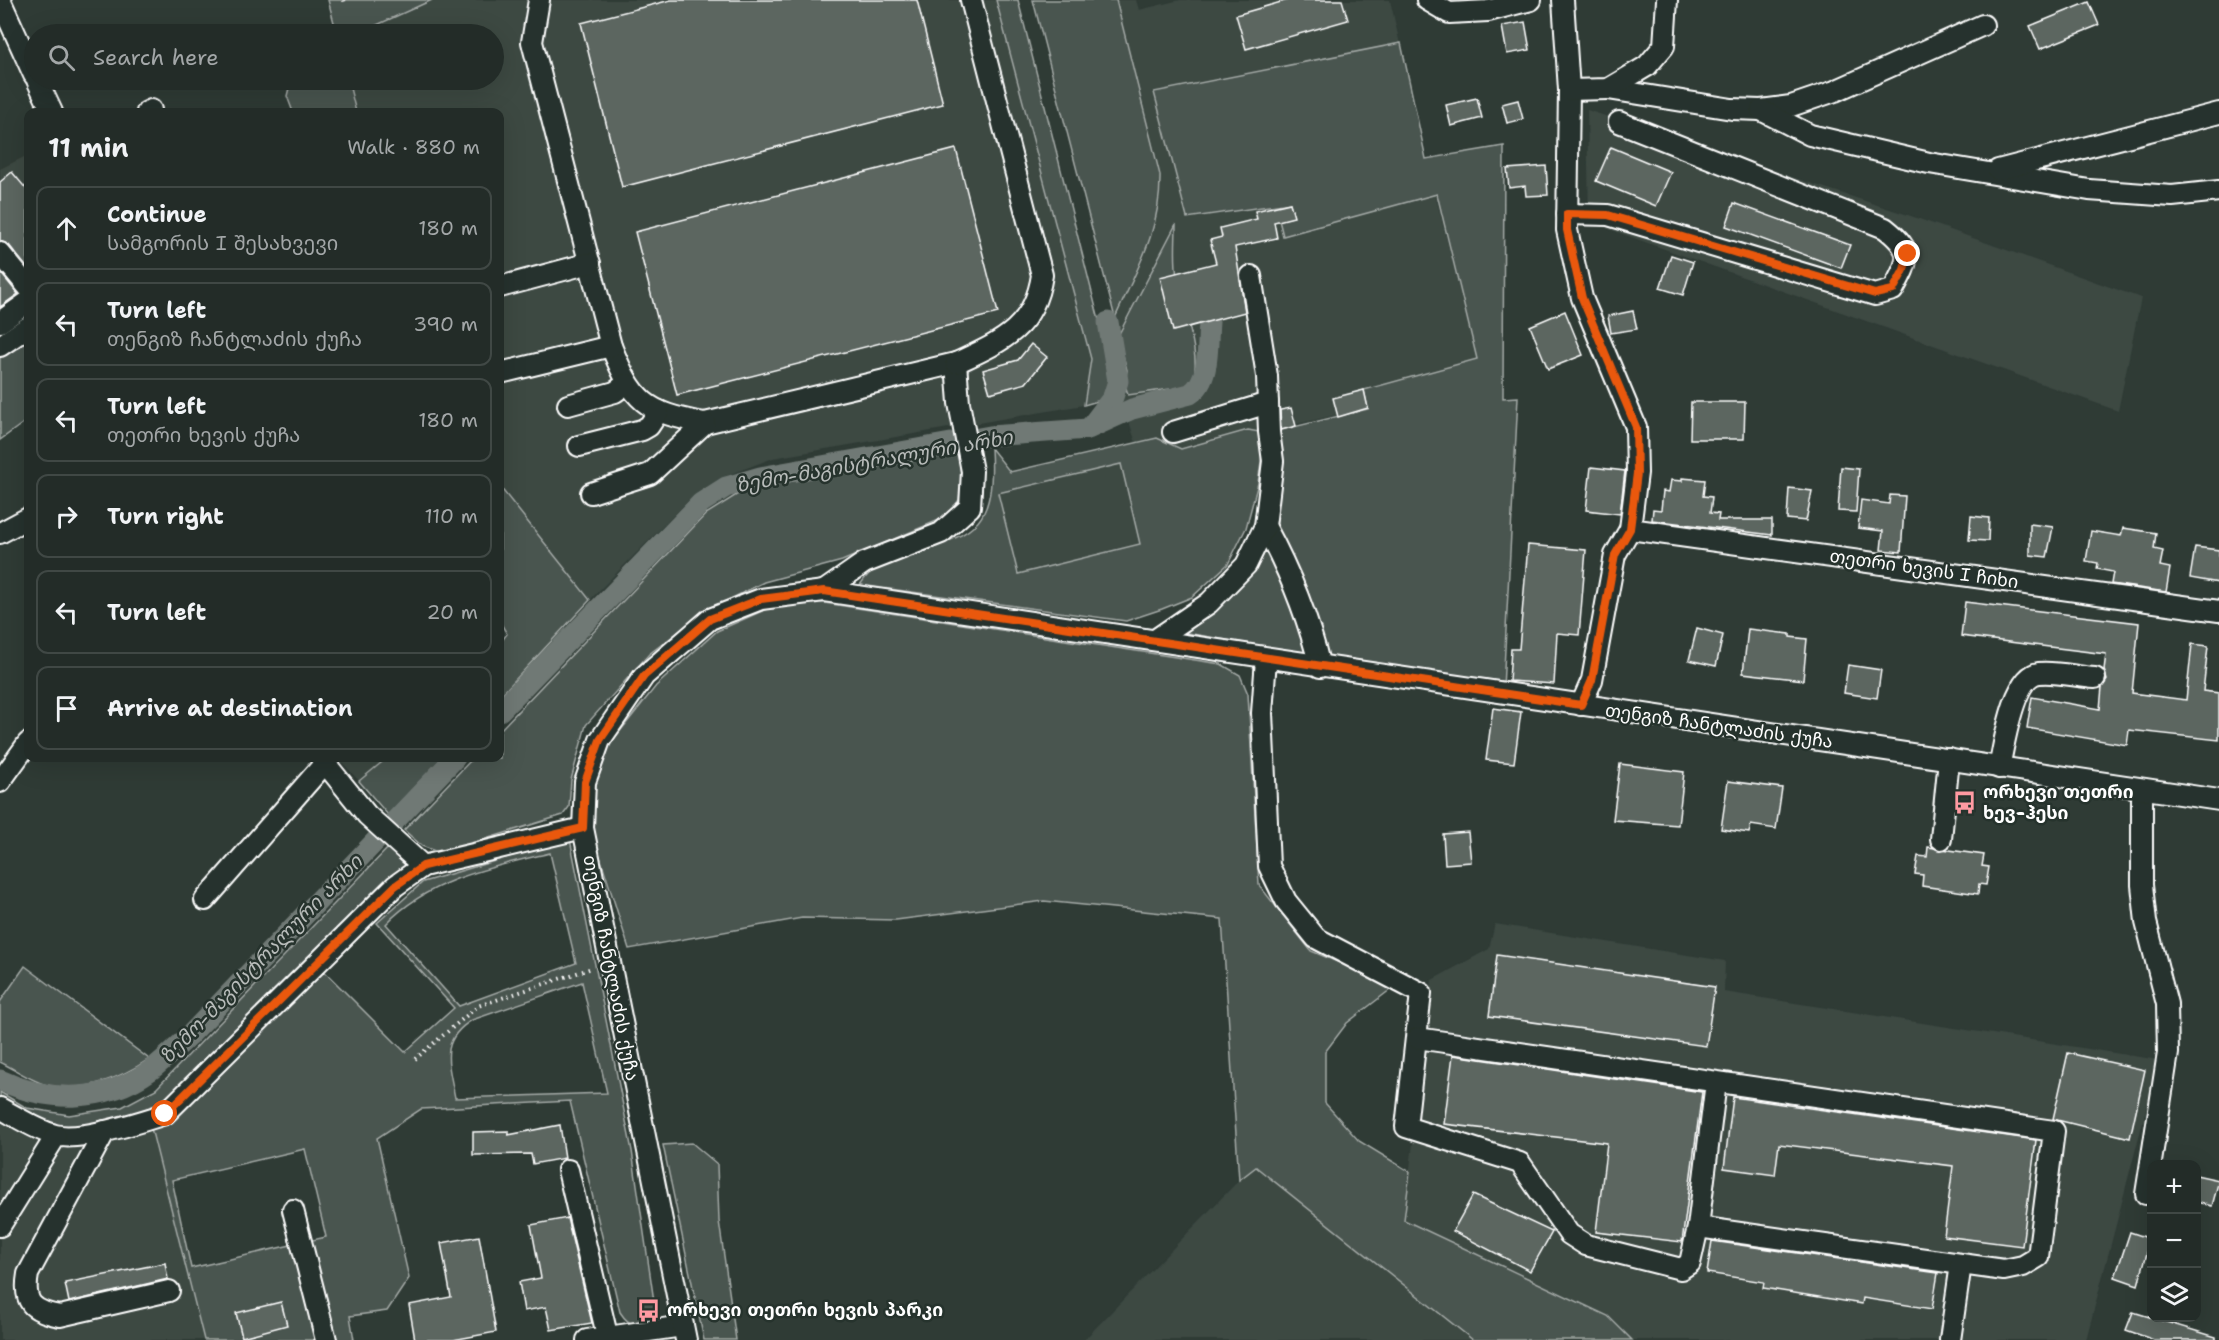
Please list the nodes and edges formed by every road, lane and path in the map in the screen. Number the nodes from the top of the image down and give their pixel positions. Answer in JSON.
{"nodes":[{"id":1,"x":0,"y":0,"type":"edge"},
{"id":2,"x":539,"y":0,"type":"edge"},
{"id":3,"x":971,"y":0,"type":"edge"},
{"id":4,"x":1426,"y":0,"type":"edge"},
{"id":5,"x":1531,"y":0,"type":"edge"},
{"id":6,"x":1563,"y":0,"type":"edge"},
{"id":7,"x":1667,"y":0,"type":"edge"},
{"id":8,"x":1983,"y":25,"type":"dead end"},
{"id":9,"x":24,"y":53,"type":"edge"},
{"id":10,"x":1608,"y":89,"type":"junction"},
{"id":11,"x":42,"y":90,"type":"edge"},
{"id":12,"x":1569,"y":90,"type":"junction"},
{"id":13,"x":50,"y":108,"type":"edge"},
{"id":14,"x":1761,"y":110,"type":"junction"},
{"id":15,"x":2219,"y":113,"type":"edge"},
{"id":16,"x":1619,"y":122,"type":"dead end"},
{"id":17,"x":1987,"y":173,"type":"junction"},
{"id":18,"x":2219,"y":191,"type":"edge"},
{"id":19,"x":1567,"y":214,"type":"junction"},
{"id":20,"x":0,"y":253,"type":"edge"},
{"id":21,"x":590,"y":263,"type":"junction"},
{"id":22,"x":1251,"y":276,"type":"dead end"},
{"id":23,"x":24,"y":282,"type":"edge"},
{"id":24,"x":504,"y":285,"type":"edge"},
{"id":25,"x":24,"y":305,"type":"edge"},
{"id":26,"x":0,"y":322,"type":"edge"},
{"id":27,"x":24,"y":330,"type":"edge"},
{"id":28,"x":0,"y":346,"type":"edge"},
{"id":29,"x":611,"y":346,"type":"junction"},
{"id":30,"x":956,"y":363,"type":"junction"},
{"id":31,"x":504,"y":372,"type":"edge"},
{"id":32,"x":626,"y":384,"type":"junction"},
{"id":33,"x":1268,"y":404,"type":"junction"},
{"id":34,"x":568,"y":405,"type":"dead end"},
{"id":35,"x":659,"y":411,"type":"junction"},
{"id":36,"x":705,"y":423,"type":"junction"},
{"id":37,"x":1173,"y":432,"type":"dead end"},
{"id":38,"x":579,"y":446,"type":"dead end"},
{"id":39,"x":591,"y":493,"type":"dead end"},
{"id":40,"x":24,"y":520,"type":"edge"},
{"id":41,"x":1265,"y":526,"type":"junction"},
{"id":42,"x":1630,"y":529,"type":"junction"},
{"id":43,"x":0,"y":533,"type":"edge"},
{"id":44,"x":824,"y":591,"type":"junction"},
{"id":45,"x":2219,"y":611,"type":"edge"},
{"id":46,"x":1155,"y":640,"type":"junction"},
{"id":47,"x":1266,"y":659,"type":"junction"},
{"id":48,"x":1320,"y":667,"type":"junction"},
{"id":49,"x":2095,"y":678,"type":"dead end"},
{"id":50,"x":1581,"y":705,"type":"junction"},
{"id":51,"x":24,"y":749,"type":"edge"},
{"id":52,"x":1949,"y":759,"type":"junction"},
{"id":53,"x":321,"y":762,"type":"edge"},
{"id":54,"x":325,"y":762,"type":"edge"},
{"id":55,"x":1999,"y":768,"type":"junction"},
{"id":56,"x":0,"y":782,"type":"edge"},
{"id":57,"x":2142,"y":790,"type":"junction"},
{"id":58,"x":2219,"y":800,"type":"edge"},
{"id":59,"x":583,"y":828,"type":"junction"},
{"id":60,"x":1941,"y":839,"type":"dead end"},
{"id":61,"x":423,"y":866,"type":"junction"},
{"id":62,"x":205,"y":900,"type":"dead end"},
{"id":63,"x":610,"y":962,"type":"junction"},
{"id":64,"x":1417,"y":1038,"type":"junction"},
{"id":65,"x":415,"y":1059,"type":"dead end"},
{"id":66,"x":1716,"y":1082,"type":"junction"},
{"id":67,"x":0,"y":1108,"type":"edge"},
{"id":68,"x":105,"y":1131,"type":"junction"},
{"id":69,"x":56,"y":1136,"type":"junction"},
{"id":70,"x":568,"y":1170,"type":"dead end"},
{"id":71,"x":2146,"y":1194,"type":"dead end"},
{"id":72,"x":292,"y":1210,"type":"dead end"},
{"id":73,"x":0,"y":1226,"type":"edge"},
{"id":74,"x":1698,"y":1227,"type":"junction"},
{"id":75,"x":1961,"y":1264,"type":"junction"},
{"id":76,"x":169,"y":1291,"type":"dead end"},
{"id":77,"x":684,"y":1333,"type":"edge"},
{"id":78,"x":607,"y":1335,"type":"junction"},
{"id":79,"x":326,"y":1340,"type":"edge"},
{"id":80,"x":587,"y":1340,"type":"edge"},
{"id":81,"x":1950,"y":1340,"type":"edge"}],
"edges":[{"from":1,"to":9,"type":"street"},
{"from":2,"to":21,"type":"street"},
{"from":3,"to":30,"type":"street"},
{"from":4,"to":5,"type":"street"},
{"from":6,"to":12,"type":"street"},
{"from":7,"to":10,"type":"street"},
{"from":8,"to":14,"type":"street"},
{"from":10,"to":12,"type":"street"},
{"from":10,"to":14,"type":"street"},
{"from":11,"to":13,"type":"street"},
{"from":12,"to":19,"type":"street"},
{"from":14,"to":17,"type":"street"},
{"from":15,"to":17,"type":"street"},
{"from":16,"to":19,"type":"street"},
{"from":17,"to":18,"type":"street"},
{"from":19,"to":42,"type":"street"},
{"from":20,"to":23,"type":"street"},
{"from":21,"to":24,"type":"street"},
{"from":21,"to":29,"type":"street"},
{"from":22,"to":33,"type":"street"},
{"from":25,"to":26,"type":"street"},
{"from":27,"to":28,"type":"street"},
{"from":29,"to":31,"type":"street"},
{"from":29,"to":32,"type":"street"},
{"from":30,"to":36,"type":"street"},
{"from":30,"to":44,"type":"street"},
{"from":32,"to":34,"type":"street"},
{"from":32,"to":35,"type":"street"},
{"from":33,"to":37,"type":"street"},
{"from":33,"to":41,"type":"street"},
{"from":35,"to":36,"type":"street"},
{"from":35,"to":38,"type":"street"},
{"from":36,"to":39,"type":"street"},
{"from":40,"to":43,"type":"street"},
{"from":41,"to":46,"type":"street"},
{"from":41,"to":48,"type":"street"},
{"from":42,"to":45,"type":"street","name":"თეთრი ხევის I ჩიხი"},
{"from":42,"to":50,"type":"street"},
{"from":44,"to":46,"type":"street","name":"თენგიზ ჩანტლაძის ქუჩა"},
{"from":44,"to":59,"type":"street","name":"თენგიზ ჩანტლაძის ქუჩა"},
{"from":46,"to":47,"type":"street","name":"თენგიზ ჩანტლაძის ქუჩა"},
{"from":47,"to":48,"type":"street","name":"თენგიზ ჩანტლაძის ქუჩა"},
{"from":47,"to":64,"type":"street"},
{"from":48,"to":50,"type":"street","name":"თენგიზ ჩანტლაძის ქუჩა"},
{"from":49,"to":55,"type":"street"},
{"from":50,"to":52,"type":"street","name":"თენგიზ ჩანტლაძის ქუჩა"},
{"from":51,"to":56,"type":"street"},
{"from":52,"to":55,"type":"street","name":"თენგიზ ჩანტლაძის ქუჩა"},
{"from":52,"to":60,"type":"street"},
{"from":53,"to":62,"type":"street"},
{"from":54,"to":61,"type":"street"},
{"from":55,"to":57,"type":"street","name":"თენგიზ ჩანტლაძის ქუჩა"},
{"from":57,"to":58,"type":"street","name":"თენგიზ ჩანტლაძის ქუჩა"},
{"from":57,"to":71,"type":"street"},
{"from":59,"to":61,"type":"street"},
{"from":59,"to":63,"type":"street","name":"თენგიზ ჩანტლაძის ქუჩა"},
{"from":61,"to":68,"type":"street"},
{"from":63,"to":65,"type":"path"},
{"from":63,"to":77,"type":"street","name":"თენგიზ ჩანტლაძის ქუჩა"},
{"from":64,"to":66,"type":"street"},
{"from":64,"to":74,"type":"street"},
{"from":66,"to":74,"type":"street"},
{"from":66,"to":75,"type":"street"},
{"from":67,"to":69,"type":"street"},
{"from":68,"to":69,"type":"street"},
{"from":68,"to":76,"type":"street"},
{"from":69,"to":73,"type":"street"},
{"from":70,"to":78,"type":"street"},
{"from":72,"to":79,"type":"street"},
{"from":74,"to":75,"type":"street"},
{"from":75,"to":81,"type":"street"},
{"from":77,"to":78,"type":"street"},
{"from":78,"to":80,"type":"street"}]}
